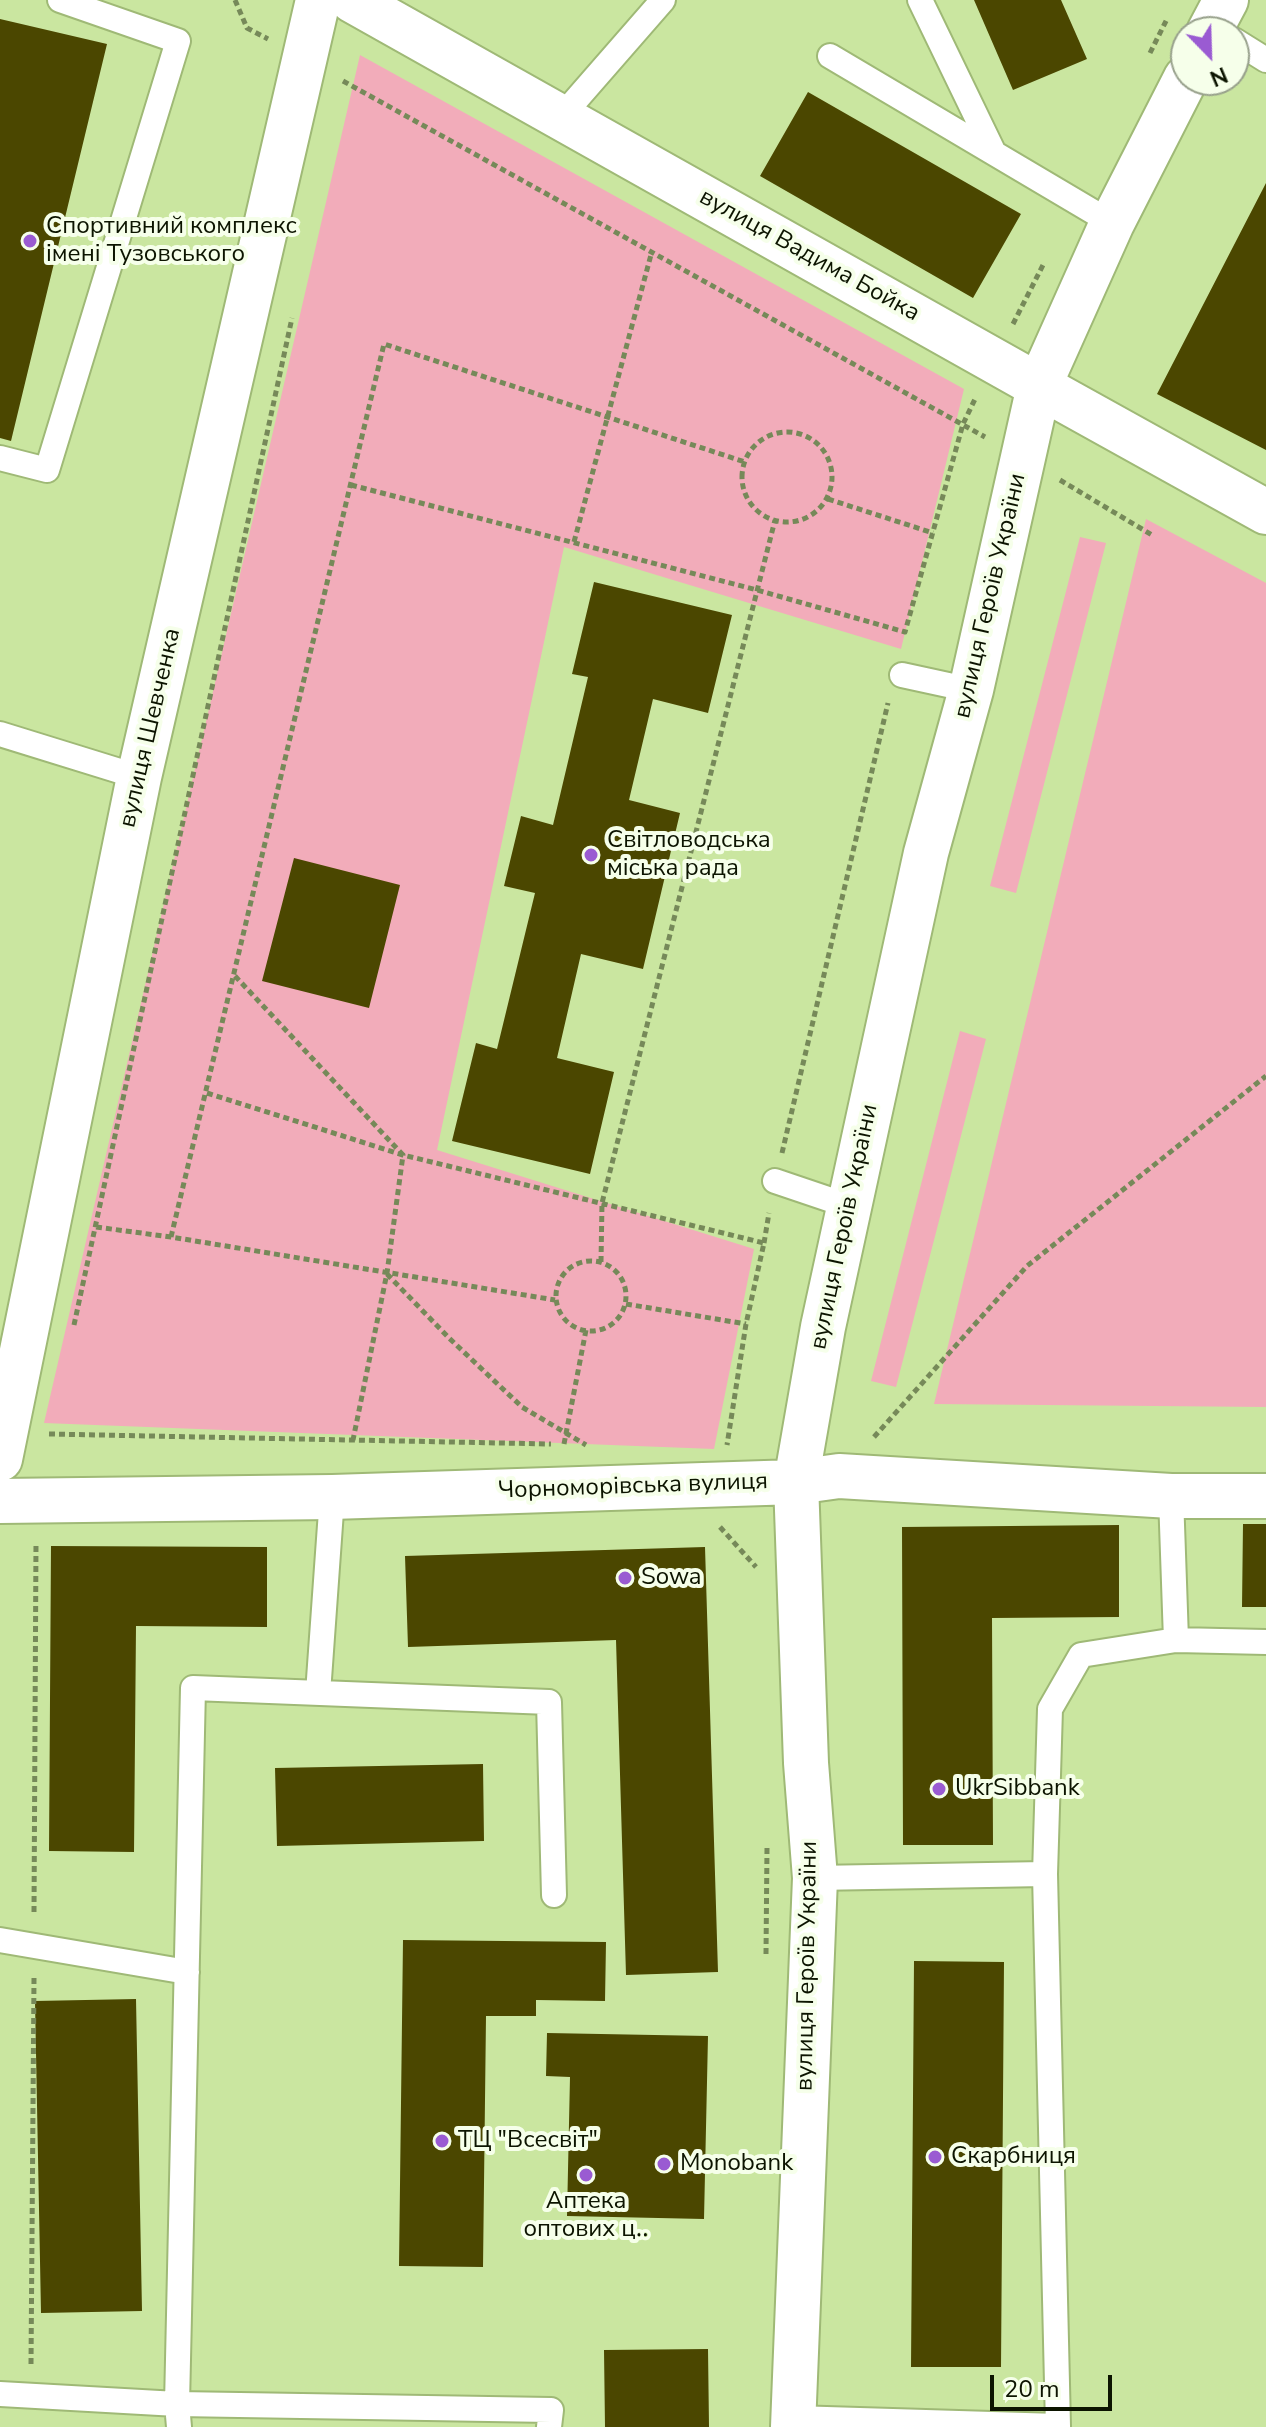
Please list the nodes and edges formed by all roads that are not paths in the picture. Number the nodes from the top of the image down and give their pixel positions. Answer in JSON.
{"nodes":[{"id":1,"x":60,"y":0,"type":"edge"},
{"id":2,"x":318,"y":0,"type":"edge"},
{"id":3,"x":352,"y":0,"type":"edge"},
{"id":4,"x":663,"y":0,"type":"edge"},
{"id":5,"x":920,"y":0,"type":"edge"},
{"id":6,"x":830,"y":56,"type":"dead end"},
{"id":7,"x":1177,"y":96,"type":"edge"},
{"id":8,"x":561,"y":117,"type":"junction"},
{"id":9,"x":994,"y":153,"type":"junction"},
{"id":10,"x":1112,"y":223,"type":"junction"},
{"id":11,"x":1039,"y":386,"type":"junction"},
{"id":12,"x":0,"y":458,"type":"edge"},
{"id":13,"x":1266,"y":512,"type":"edge"},
{"id":14,"x":897,"y":682,"type":"road end"},
{"id":15,"x":971,"y":690,"type":"junction"},
{"id":16,"x":0,"y":734,"type":"edge"},
{"id":17,"x":139,"y":777,"type":"junction"},
{"id":18,"x":775,"y":1181,"type":"road end"},
{"id":19,"x":849,"y":1206,"type":"junction"},
{"id":20,"x":3,"y":1446,"type":"edge"},
{"id":21,"x":796,"y":1482,"type":"junction"},
{"id":22,"x":1171,"y":1496,"type":"junction"},
{"id":23,"x":1266,"y":1496,"type":"edge"},
{"id":24,"x":332,"y":1497,"type":"junction"},
{"id":25,"x":18,"y":1500,"type":"edge"},
{"id":26,"x":1176,"y":1640,"type":"junction"},
{"id":27,"x":1266,"y":1642,"type":"edge"},
{"id":28,"x":318,"y":1693,"type":"junction"},
{"id":29,"x":1045,"y":1874,"type":"junction"},
{"id":30,"x":815,"y":1878,"type":"junction"},
{"id":31,"x":554,"y":1895,"type":"dead end"},
{"id":32,"x":0,"y":1940,"type":"edge"},
{"id":33,"x":187,"y":1972,"type":"junction"},
{"id":34,"x":0,"y":2394,"type":"edge"},
{"id":35,"x":178,"y":2415,"type":"edge"},
{"id":36,"x":793,"y":2422,"type":"edge"},
{"id":37,"x":1058,"y":2426,"type":"edge"},
{"id":38,"x":549,"y":2427,"type":"edge"}],
"edges":[{"from":1,"to":12,"type":"lane"},
{"from":2,"to":17,"type":"street","name":"вулиця Шевченка"},
{"from":3,"to":8,"type":"street","name":"вулиця Вадима Бойка"},
{"from":4,"to":8,"type":"lane"},
{"from":5,"to":9,"type":"lane"},
{"from":6,"to":9,"type":"lane"},
{"from":7,"to":10,"type":"street","name":"вулиця Героїв України"},
{"from":8,"to":11,"type":"street","name":"вулиця Вадима Бойка"},
{"from":9,"to":10,"type":"lane"},
{"from":10,"to":11,"type":"street","name":"вулиця Героїв України"},
{"from":11,"to":13,"type":"street","name":"вулиця Вадима Бойка"},
{"from":11,"to":15,"type":"street","name":"вулиця Героїв України"},
{"from":14,"to":15,"type":"lane"},
{"from":15,"to":19,"type":"street","name":"вулиця Героїв України"},
{"from":16,"to":17,"type":"lane"},
{"from":17,"to":20,"type":"street","name":"вулиця Шевченка"},
{"from":18,"to":19,"type":"lane"},
{"from":19,"to":21,"type":"street","name":"вулиця Героїв України"},
{"from":21,"to":22,"type":"street","name":"Чорноморівська вулиця"},
{"from":21,"to":24,"type":"street","name":"Чорноморівська вулиця"},
{"from":21,"to":30,"type":"street","name":"вулиця Героїв України"},
{"from":22,"to":23,"type":"street","name":"Чорноморівська вулиця"},
{"from":22,"to":26,"type":"lane"},
{"from":24,"to":25,"type":"street","name":"Чорноморівська вулиця"},
{"from":24,"to":28,"type":"lane"},
{"from":26,"to":27,"type":"lane"},
{"from":26,"to":29,"type":"lane"},
{"from":28,"to":31,"type":"lane"},
{"from":28,"to":33,"type":"lane"},
{"from":29,"to":30,"type":"lane"},
{"from":29,"to":37,"type":"lane"},
{"from":30,"to":36,"type":"street","name":"вулиця Героїв України"},
{"from":32,"to":33,"type":"lane"},
{"from":33,"to":35,"type":"lane"},
{"from":34,"to":35,"type":"lane"},
{"from":35,"to":38,"type":"lane"},
{"from":36,"to":37,"type":"lane"}]}
